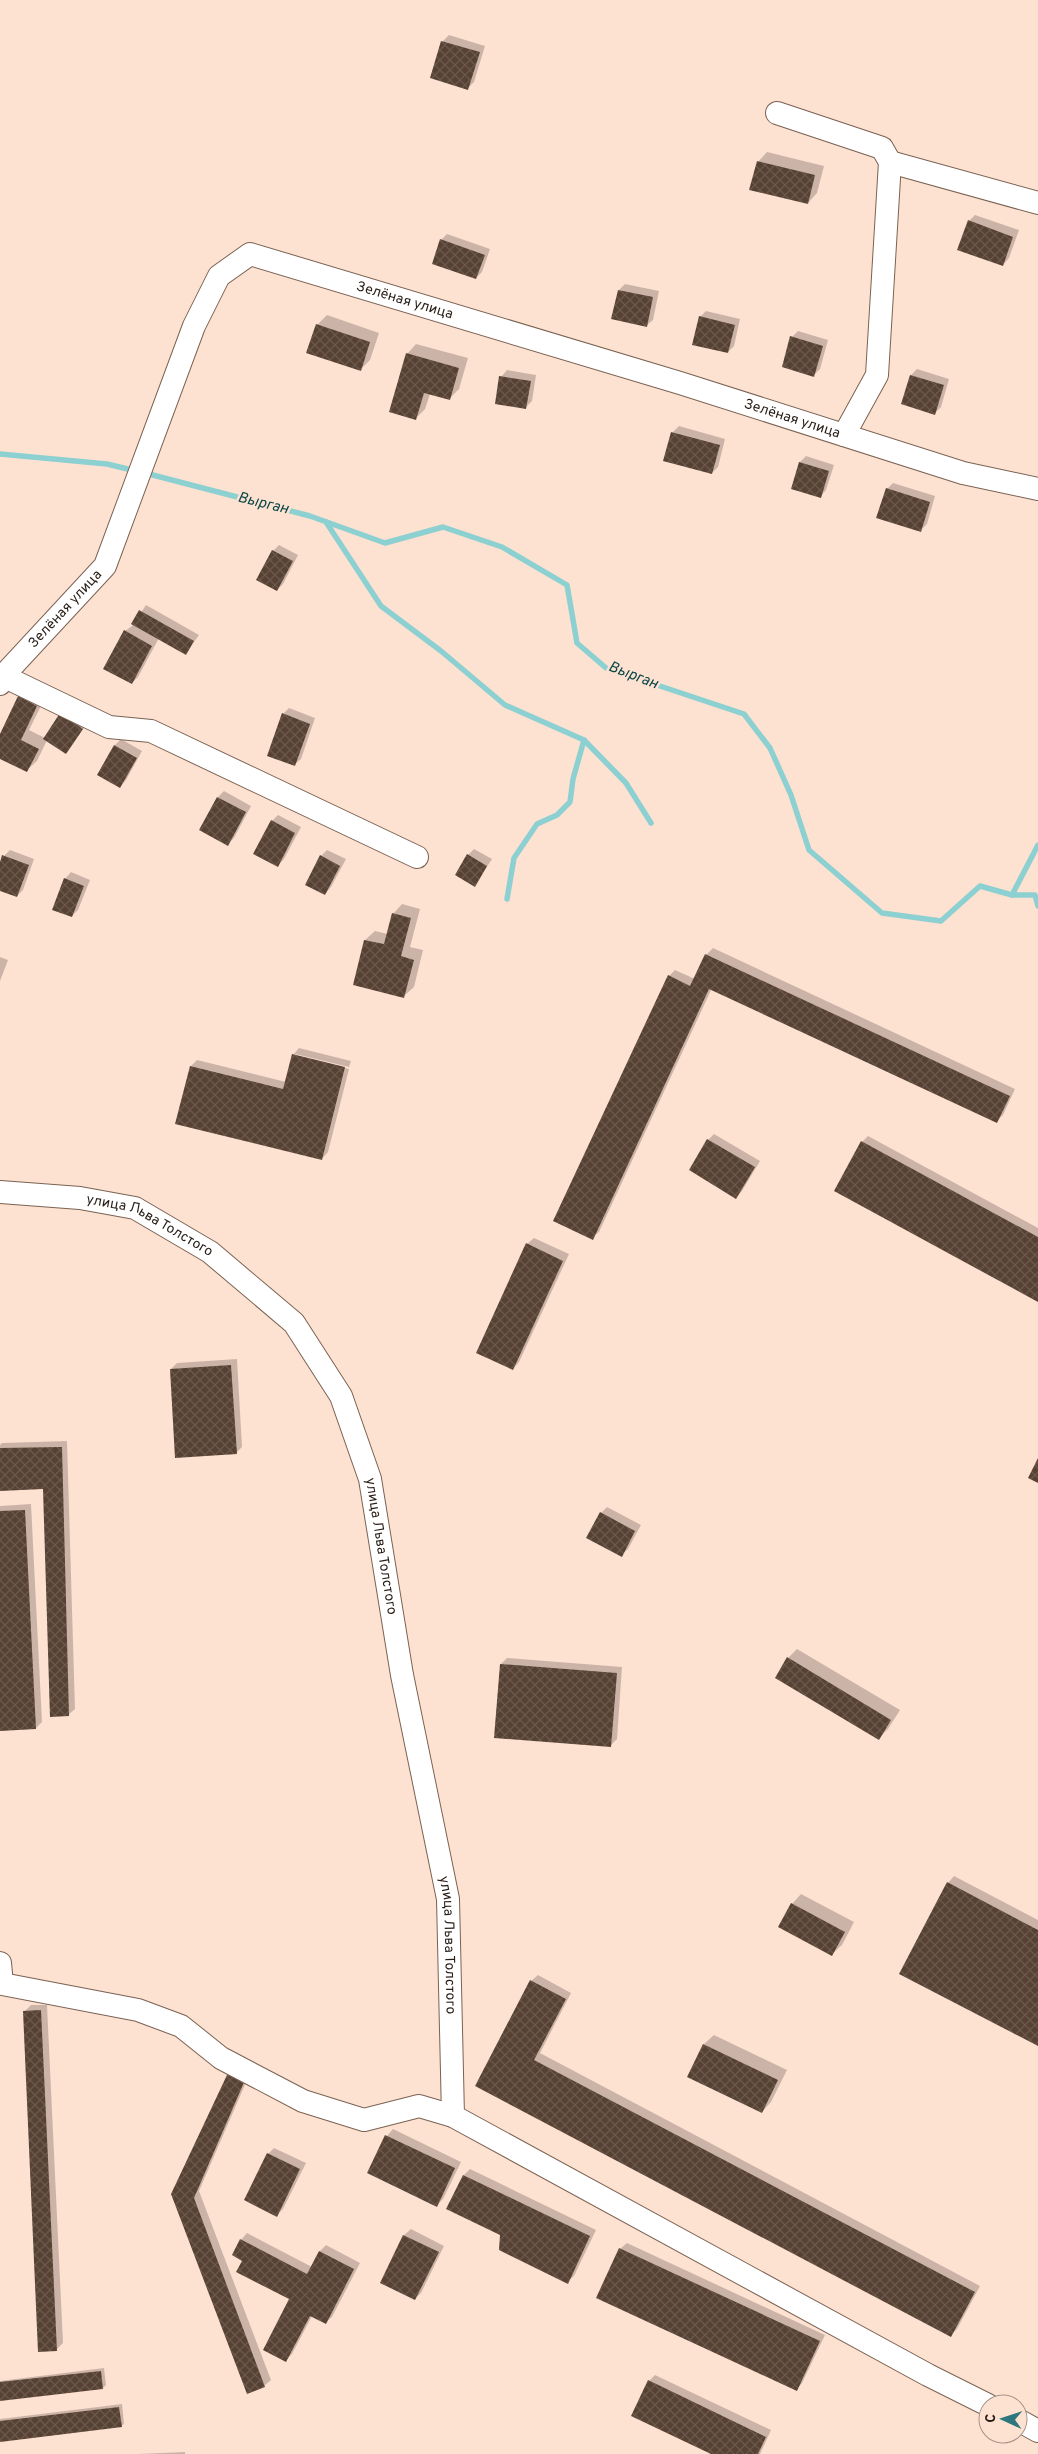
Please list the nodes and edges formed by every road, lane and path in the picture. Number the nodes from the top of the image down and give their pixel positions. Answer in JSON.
{"nodes":[{"id":1,"x":777,"y":114,"type":"dead end"},
{"id":2,"x":890,"y":162,"type":"junction"},
{"id":3,"x":1038,"y":203,"type":"edge"},
{"id":4,"x":844,"y":435,"type":"junction"},
{"id":5,"x":1038,"y":489,"type":"edge"},
{"id":6,"x":2,"y":680,"type":"edge"},
{"id":7,"x":417,"y":857,"type":"dead end"},
{"id":8,"x":0,"y":1192,"type":"edge"},
{"id":9,"x":0,"y":1963,"type":"edge"},
{"id":10,"x":452,"y":2116,"type":"junction"},
{"id":11,"x":978,"y":2400,"type":"edge"}],
"edges":[{"from":1,"to":2,"type":"street"},
{"from":2,"to":3,"type":"street"},
{"from":2,"to":4,"type":"street"},
{"from":4,"to":5,"type":"street","name":"Зелёная улица"},
{"from":4,"to":6,"type":"street","name":"Зелёная улица"},
{"from":6,"to":7,"type":"street"},
{"from":8,"to":10,"type":"street","name":"улица Льва Толстого"},
{"from":9,"to":10,"type":"street"},
{"from":10,"to":11,"type":"street"}]}
